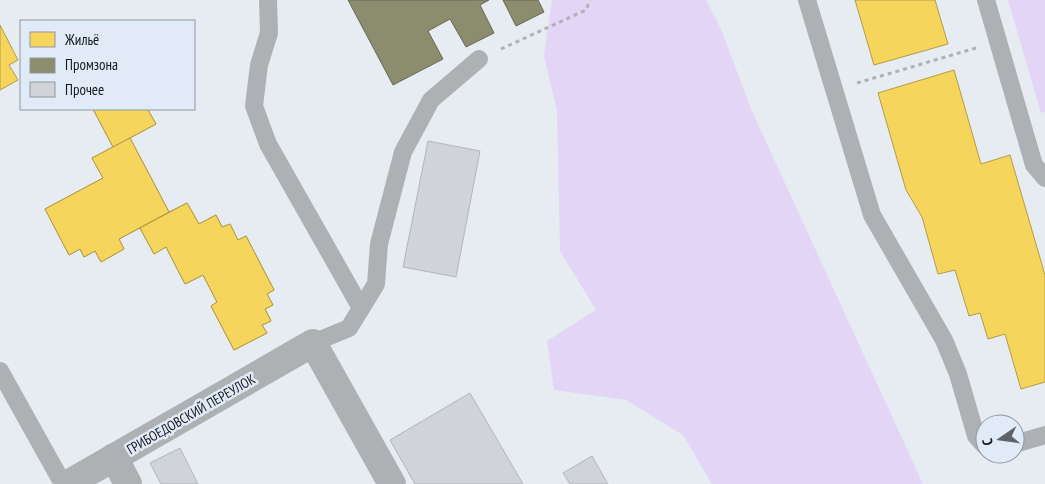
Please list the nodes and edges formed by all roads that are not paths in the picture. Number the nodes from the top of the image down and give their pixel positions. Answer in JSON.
{"nodes":[{"id":1,"x":268,"y":0,"type":"edge"},
{"id":2,"x":807,"y":0,"type":"edge"},
{"id":3,"x":986,"y":0,"type":"edge"},
{"id":4,"x":479,"y":59,"type":"road end"},
{"id":5,"x":1045,"y":178,"type":"edge"},
{"id":6,"x":361,"y":308,"type":"junction"},
{"id":7,"x":313,"y":343,"type":"junction"},
{"id":8,"x":0,"y":371,"type":"edge"},
{"id":9,"x":975,"y":433,"type":"edge"},
{"id":10,"x":1045,"y":435,"type":"edge"},
{"id":11,"x":1025,"y":441,"type":"edge"},
{"id":12,"x":114,"y":457,"type":"junction"},
{"id":13,"x":63,"y":484,"type":"edge"},
{"id":14,"x":68,"y":484,"type":"edge"},
{"id":15,"x":128,"y":484,"type":"edge"},
{"id":16,"x":392,"y":484,"type":"edge"}],
"edges":[{"from":1,"to":6,"type":"lane"},
{"from":2,"to":9,"type":"lane"},
{"from":3,"to":5,"type":"lane"},
{"from":4,"to":6,"type":"lane"},
{"from":6,"to":7,"type":"lane"},
{"from":7,"to":12,"type":"street","name":"ГРИБОЕДОВСКИЙ ПЕРЕУЛОК"},
{"from":7,"to":16,"type":"street"},
{"from":8,"to":13,"type":"lane"},
{"from":10,"to":11,"type":"lane"},
{"from":12,"to":14,"type":"street","name":"ГРИБОЕДОВСКИЙ ПЕРЕУЛОК"},
{"from":12,"to":15,"type":"street"}]}
